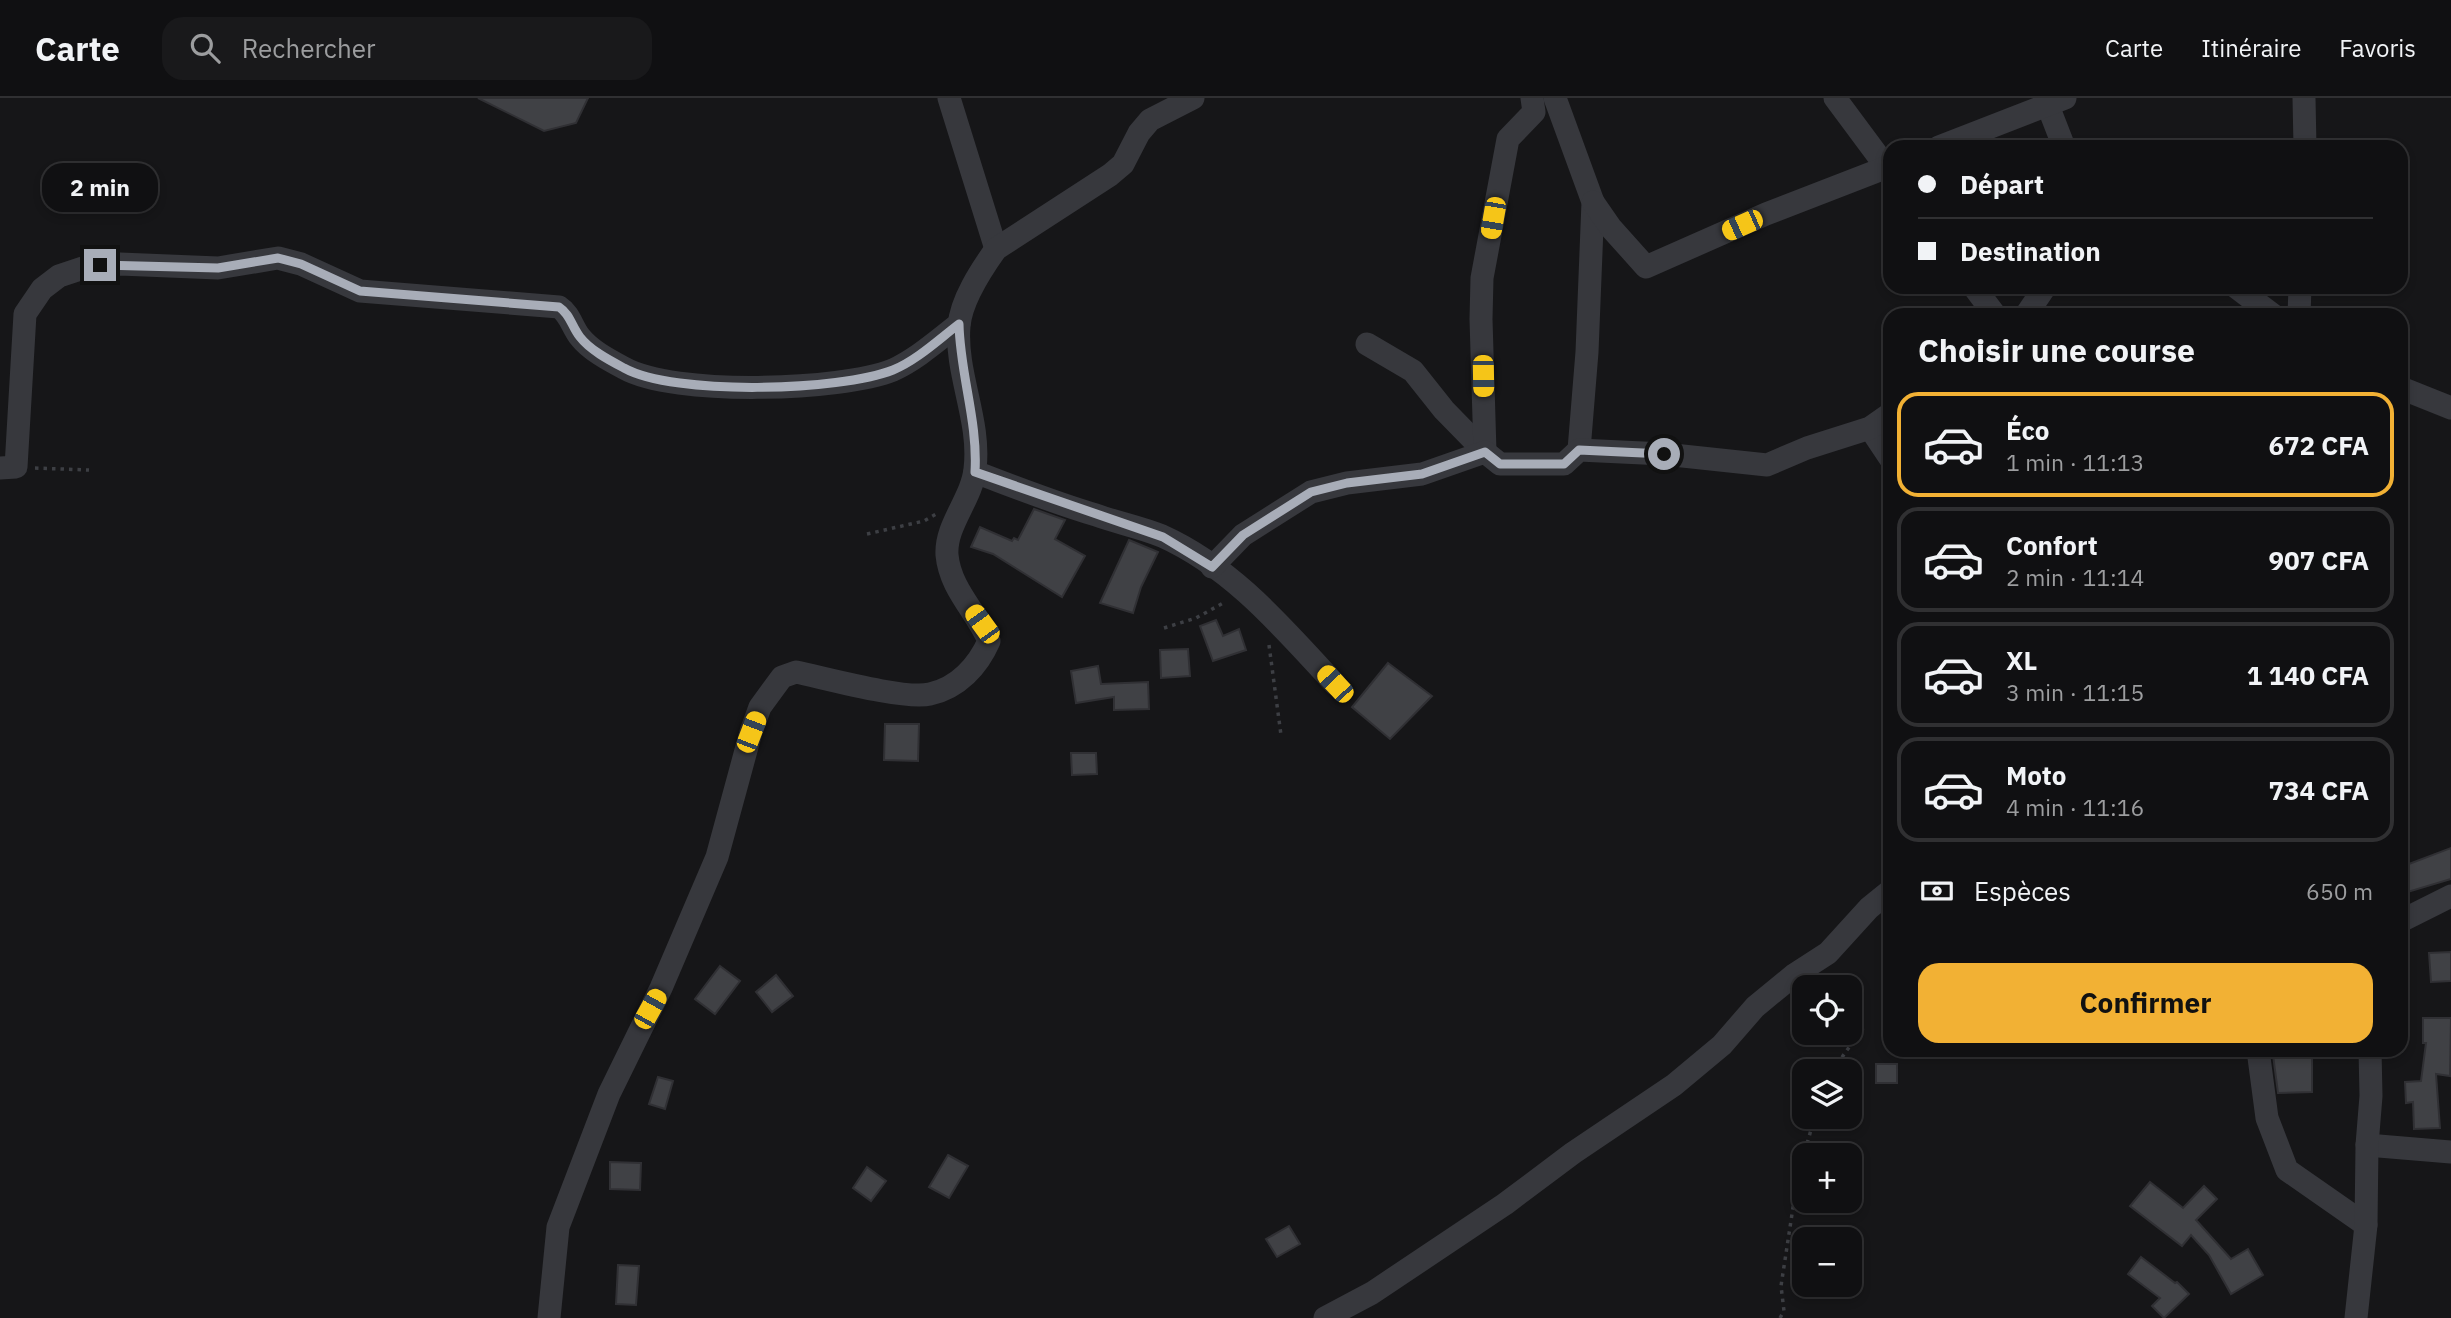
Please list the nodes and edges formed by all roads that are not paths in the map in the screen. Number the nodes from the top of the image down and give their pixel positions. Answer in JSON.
{"nodes":[{"id":1,"x":949,"y":98,"type":"edge"},
{"id":2,"x":1193,"y":98,"type":"edge"},
{"id":3,"x":1532,"y":98,"type":"edge"},
{"id":4,"x":1555,"y":98,"type":"edge"},
{"id":5,"x":1835,"y":98,"type":"edge"},
{"id":6,"x":2304,"y":98,"type":"edge"},
{"id":7,"x":2052,"y":100,"type":"edge"},
{"id":8,"x":1957,"y":140,"type":"edge"},
{"id":9,"x":2062,"y":140,"type":"edge"},
{"id":10,"x":2305,"y":140,"type":"edge"},
{"id":11,"x":1883,"y":161,"type":"edge"},
{"id":12,"x":1883,"y":171,"type":"edge"},
{"id":13,"x":1593,"y":202,"type":"junction"},
{"id":14,"x":996,"y":249,"type":"junction"},
{"id":15,"x":2245,"y":294,"type":"edge"},
{"id":16,"x":2264,"y":308,"type":"edge"},
{"id":17,"x":959,"y":324,"type":"junction"},
{"id":18,"x":1367,"y":344,"type":"dead end"},
{"id":19,"x":2408,"y":391,"type":"edge"},
{"id":20,"x":2451,"y":408,"type":"edge"},
{"id":21,"x":1883,"y":419,"type":"edge"},
{"id":22,"x":1870,"y":428,"type":"junction"},
{"id":23,"x":1883,"y":448,"type":"edge"},
{"id":24,"x":1579,"y":450,"type":"junction"},
{"id":25,"x":1485,"y":452,"type":"junction"},
{"id":26,"x":8,"y":468,"type":"edge"},
{"id":27,"x":975,"y":472,"type":"junction"},
{"id":28,"x":1212,"y":567,"type":"junction"},
{"id":29,"x":1335,"y":684,"type":"dead end"},
{"id":30,"x":2451,"y":896,"type":"edge"},
{"id":31,"x":1883,"y":897,"type":"edge"},
{"id":32,"x":2408,"y":918,"type":"edge"},
{"id":33,"x":2259,"y":1057,"type":"edge"},
{"id":34,"x":2370,"y":1057,"type":"edge"},
{"id":35,"x":2367,"y":1145,"type":"junction"},
{"id":36,"x":2451,"y":1152,"type":"edge"},
{"id":37,"x":2366,"y":1225,"type":"junction"},
{"id":38,"x":549,"y":1318,"type":"edge"},
{"id":39,"x":1325,"y":1318,"type":"edge"},
{"id":40,"x":2356,"y":1318,"type":"edge"}],
"edges":[{"from":1,"to":14,"type":"street"},
{"from":2,"to":14,"type":"street"},
{"from":3,"to":25,"type":"street"},
{"from":4,"to":13,"type":"street"},
{"from":5,"to":11,"type":"street"},
{"from":6,"to":10,"type":"street"},
{"from":7,"to":8,"type":"street"},
{"from":7,"to":9,"type":"street"},
{"from":12,"to":13,"type":"street"},
{"from":13,"to":24,"type":"street"},
{"from":14,"to":17,"type":"street"},
{"from":15,"to":16,"type":"street"},
{"from":17,"to":26,"type":"street"},
{"from":17,"to":27,"type":"street"},
{"from":18,"to":25,"type":"street"},
{"from":19,"to":20,"type":"street"},
{"from":21,"to":22,"type":"street"},
{"from":22,"to":23,"type":"street"},
{"from":22,"to":24,"type":"street"},
{"from":24,"to":25,"type":"street"},
{"from":25,"to":28,"type":"street"},
{"from":27,"to":28,"type":"street"},
{"from":27,"to":38,"type":"street"},
{"from":28,"to":29,"type":"street"},
{"from":30,"to":32,"type":"street"},
{"from":31,"to":39,"type":"street"},
{"from":33,"to":37,"type":"street"},
{"from":34,"to":35,"type":"street"},
{"from":35,"to":36,"type":"street"},
{"from":35,"to":37,"type":"street"},
{"from":37,"to":40,"type":"street"}]}
